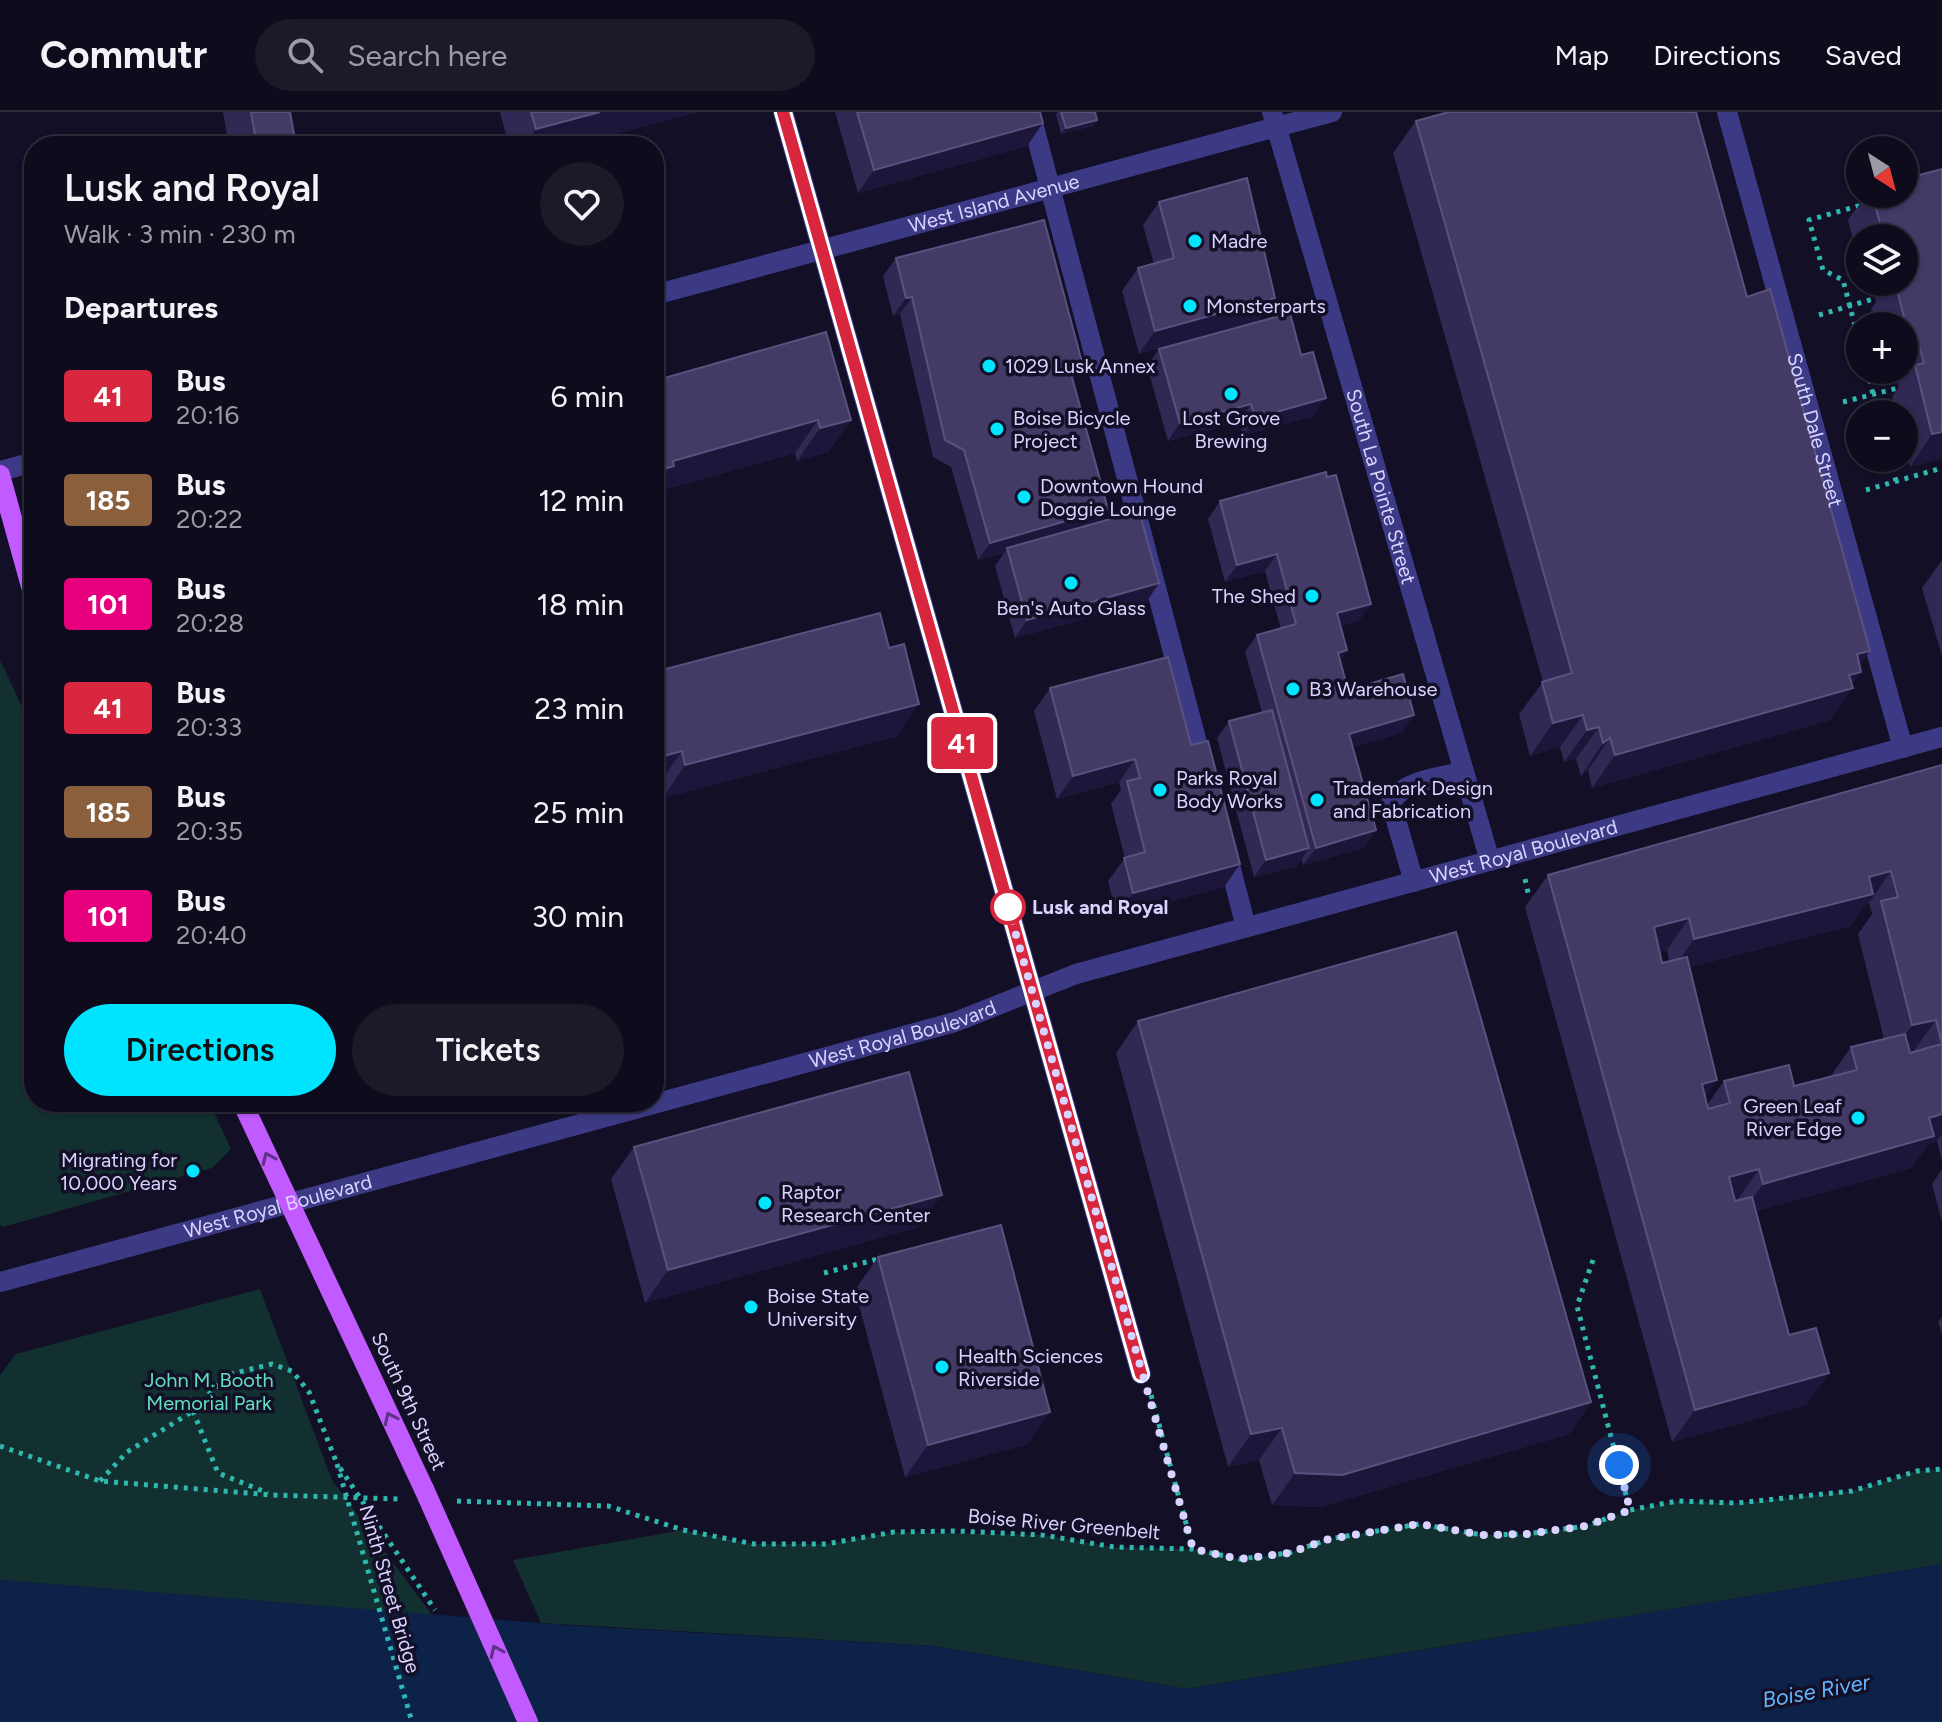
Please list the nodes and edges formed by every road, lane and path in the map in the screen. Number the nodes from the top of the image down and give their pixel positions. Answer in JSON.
{"nodes":[{"id":1,"x":783,"y":112,"type":"edge"},
{"id":2,"x":1030,"y":112,"type":"edge"},
{"id":3,"x":1332,"y":112,"type":"edge"},
{"id":4,"x":1727,"y":112,"type":"edge"},
{"id":5,"x":1274,"y":120,"type":"edge"},
{"id":6,"x":1050,"y":188,"type":"junction"},
{"id":7,"x":1852,"y":208,"type":"edge"},
{"id":8,"x":821,"y":250,"type":"junction"},
{"id":9,"x":664,"y":292,"type":"edge"},
{"id":10,"x":1873,"y":299,"type":"dead end"},
{"id":11,"x":1850,"y":306,"type":"junction"},
{"id":12,"x":1852,"y":312,"type":"edge"},
{"id":13,"x":1819,"y":315,"type":"dead end"},
{"id":14,"x":1870,"y":384,"type":"edge"},
{"id":15,"x":1898,"y":388,"type":"dead end"},
{"id":16,"x":1873,"y":394,"type":"junction"},
{"id":17,"x":1874,"y":400,"type":"edge"},
{"id":18,"x":1843,"y":402,"type":"dead end"},
{"id":19,"x":24,"y":465,"type":"edge"},
{"id":20,"x":1942,"y":468,"type":"edge"},
{"id":21,"x":1894,"y":472,"type":"edge"},
{"id":22,"x":0,"y":473,"type":"edge"},
{"id":23,"x":1896,"y":481,"type":"junction"},
{"id":24,"x":1866,"y":490,"type":"dead end"},
{"id":25,"x":24,"y":561,"type":"edge"},
{"id":26,"x":1942,"y":737,"type":"edge"},
{"id":27,"x":1903,"y":748,"type":"junction"},
{"id":28,"x":1462,"y":772,"type":"junction"},
{"id":29,"x":1210,"y":792,"type":"edge"},
{"id":30,"x":1222,"y":837,"type":"edge"},
{"id":31,"x":1490,"y":861,"type":"junction"},
{"id":32,"x":1525,"y":879,"type":"dead end"},
{"id":33,"x":1414,"y":882,"type":"junction"},
{"id":34,"x":1529,"y":897,"type":"dead end"},
{"id":35,"x":1246,"y":927,"type":"junction"},
{"id":36,"x":1033,"y":994,"type":"junction"},
{"id":37,"x":664,"y":1101,"type":"edge"},
{"id":38,"x":246,"y":1112,"type":"edge"},
{"id":39,"x":623,"y":1112,"type":"edge"},
{"id":40,"x":287,"y":1203,"type":"junction"},
{"id":41,"x":894,"y":1254,"type":"edge"},
{"id":42,"x":1593,"y":1260,"type":"dead end"},
{"id":43,"x":824,"y":1273,"type":"edge"},
{"id":44,"x":0,"y":1282,"type":"edge"},
{"id":45,"x":1141,"y":1374,"type":"joint"},
{"id":46,"x":193,"y":1411,"type":"junction"},
{"id":47,"x":0,"y":1446,"type":"edge"},
{"id":48,"x":337,"y":1464,"type":"junction"},
{"id":49,"x":1942,"y":1469,"type":"edge"},
{"id":50,"x":100,"y":1481,"type":"junction"},
{"id":51,"x":272,"y":1495,"type":"junction"},
{"id":52,"x":400,"y":1500,"type":"dead end"},
{"id":53,"x":448,"y":1501,"type":"dead end"},
{"id":54,"x":1630,"y":1510,"type":"junction"},
{"id":55,"x":1193,"y":1549,"type":"junction"},
{"id":56,"x":435,"y":1610,"type":"dead end"},
{"id":57,"x":412,"y":1722,"type":"edge"},
{"id":58,"x":528,"y":1722,"type":"edge"}],
"edges":[{"from":1,"to":8,"type":"street"},
{"from":2,"to":6,"type":"street"},
{"from":3,"to":5,"type":"street","name":"West Island Avenue"},
{"from":4,"to":27,"type":"street","name":"South Dale Street"},
{"from":5,"to":6,"type":"street","name":"West Island Avenue"},
{"from":5,"to":28,"type":"street","name":"South La Pointe Street"},
{"from":6,"to":8,"type":"street","name":"West Island Avenue"},
{"from":6,"to":29,"type":"street"},
{"from":7,"to":11,"type":"path"},
{"from":8,"to":9,"type":"street","name":"West Island Avenue"},
{"from":8,"to":36,"type":"street"},
{"from":10,"to":11,"type":"path"},
{"from":11,"to":12,"type":"path"},
{"from":11,"to":13,"type":"path"},
{"from":14,"to":16,"type":"path"},
{"from":15,"to":16,"type":"path"},
{"from":16,"to":17,"type":"path"},
{"from":16,"to":18,"type":"path"},
{"from":19,"to":22,"type":"street"},
{"from":20,"to":23,"type":"path"},
{"from":21,"to":23,"type":"path"},
{"from":22,"to":25,"type":"main road"},
{"from":23,"to":24,"type":"path"},
{"from":26,"to":27,"type":"street","name":"West Royal Boulevard"},
{"from":27,"to":31,"type":"street","name":"West Royal Boulevard"},
{"from":28,"to":31,"type":"street","name":"South La Pointe Street"},
{"from":28,"to":33,"type":"street"},
{"from":30,"to":35,"type":"street"},
{"from":31,"to":33,"type":"street","name":"West Royal Boulevard"},
{"from":32,"to":34,"type":"path"},
{"from":33,"to":35,"type":"street","name":"West Royal Boulevard"},
{"from":35,"to":36,"type":"street","name":"West Royal Boulevard"},
{"from":36,"to":37,"type":"street","name":"West Royal Boulevard"},
{"from":36,"to":45,"type":"street"},
{"from":40,"to":38,"type":"main road","name":"South 9th Street","one_way":true},
{"from":39,"to":40,"type":"street","name":"West Royal Boulevard"},
{"from":40,"to":44,"type":"street","name":"West Royal Boulevard"},
{"from":58,"to":40,"type":"main road","name":"South 9th Street","one_way":true,"bridge":true},
{"from":41,"to":43,"type":"path"},
{"from":42,"to":54,"type":"path"},
{"from":45,"to":55,"type":"path"},
{"from":46,"to":48,"type":"path"},
{"from":46,"to":50,"type":"path"},
{"from":46,"to":51,"type":"path"},
{"from":47,"to":50,"type":"path"},
{"from":48,"to":56,"type":"path","bridge":true},
{"from":48,"to":57,"type":"path","name":"Ninth Street Bridge","bridge":true},
{"from":49,"to":54,"type":"path","name":"Boise River Greenbelt"},
{"from":50,"to":51,"type":"path"},
{"from":51,"to":52,"type":"path"},
{"from":53,"to":55,"type":"path","name":"Boise River Greenbelt"},
{"from":54,"to":55,"type":"path","name":"Boise River Greenbelt"}]}
